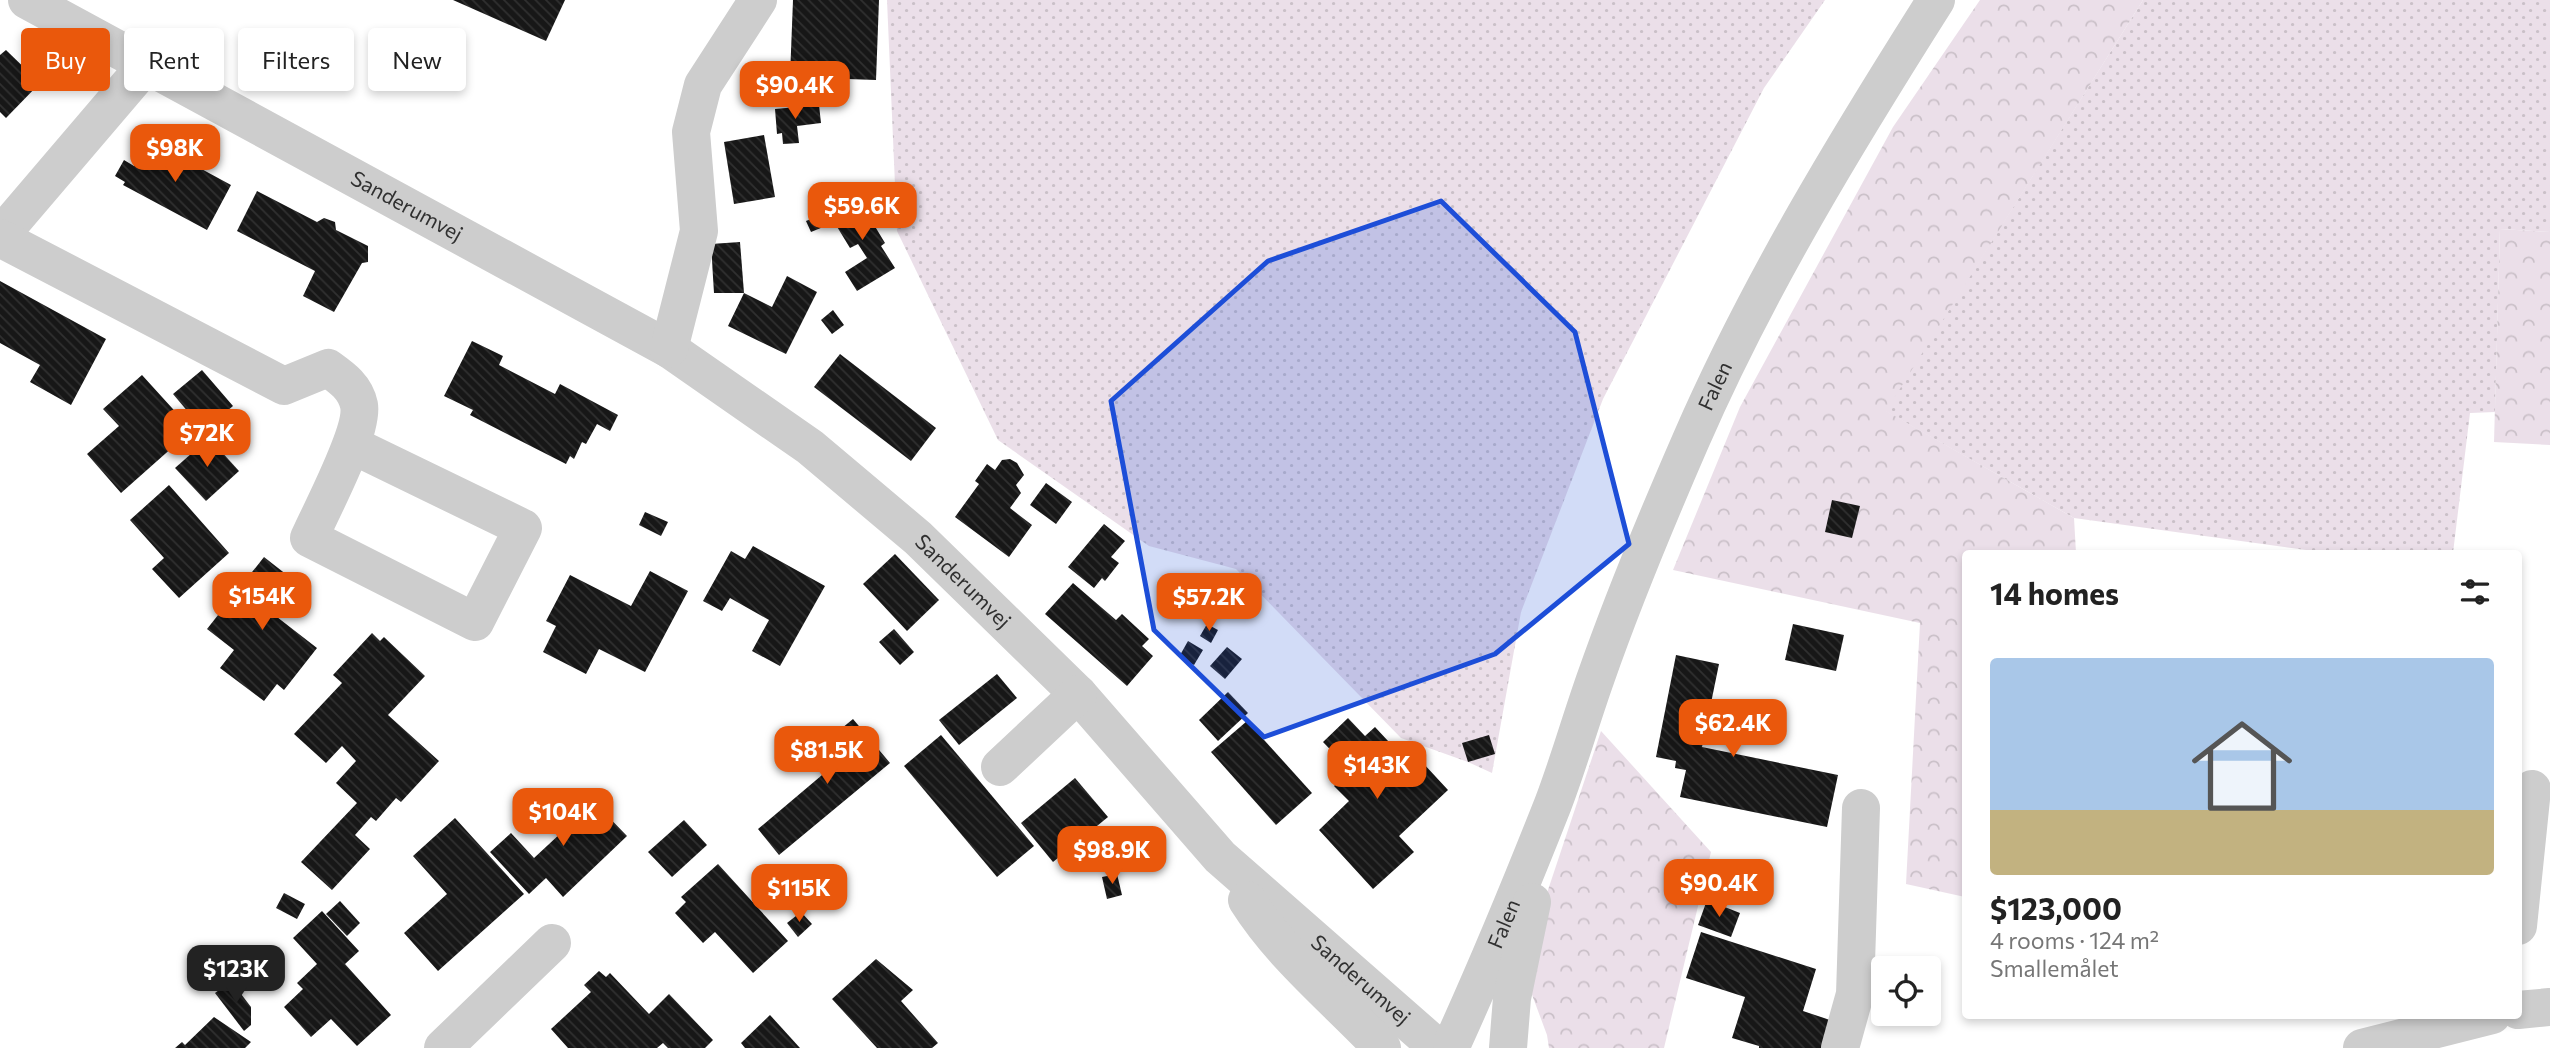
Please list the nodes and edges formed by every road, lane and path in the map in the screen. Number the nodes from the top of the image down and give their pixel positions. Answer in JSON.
{"nodes":[{"id":1,"x":27,"y":0,"type":"edge"},
{"id":2,"x":758,"y":0,"type":"edge"},
{"id":3,"x":1936,"y":0,"type":"edge"},
{"id":4,"x":124,"y":54,"type":"edge"},
{"id":5,"x":124,"y":91,"type":"edge"},
{"id":6,"x":191,"y":91,"type":"edge"},
{"id":7,"x":0,"y":237,"type":"edge"},
{"id":8,"x":669,"y":349,"type":"junction"},
{"id":9,"x":352,"y":445,"type":"junction"},
{"id":10,"x":1078,"y":694,"type":"junction"},
{"id":11,"x":1000,"y":767,"type":"dead end"},
{"id":12,"x":2533,"y":789,"type":"edge"},
{"id":13,"x":1554,"y":801,"type":"junction"},
{"id":14,"x":1861,"y":808,"type":"dead end"},
{"id":15,"x":1220,"y":857,"type":"junction"},
{"id":16,"x":2522,"y":889,"type":"edge"},
{"id":17,"x":552,"y":943,"type":"dead end"},
{"id":18,"x":2550,"y":1007,"type":"edge"},
{"id":19,"x":2522,"y":1010,"type":"edge"},
{"id":20,"x":2459,"y":1019,"type":"edge"},
{"id":21,"x":2400,"y":1026,"type":"edge"},
{"id":22,"x":1456,"y":1047,"type":"edge"},
{"id":23,"x":443,"y":1048,"type":"edge"},
{"id":24,"x":1382,"y":1048,"type":"edge"},
{"id":25,"x":1508,"y":1048,"type":"edge"},
{"id":26,"x":1840,"y":1048,"type":"edge"},
{"id":27,"x":2362,"y":1048,"type":"edge"}],
"edges":[{"from":1,"to":4,"type":"street","name":"Sanderumvej"},
{"from":2,"to":8,"type":"street"},
{"from":3,"to":13,"type":"street","name":"Falen"},
{"from":5,"to":7,"type":"street"},
{"from":6,"to":8,"type":"street","name":"Sanderumvej"},
{"from":7,"to":9,"type":"street"},
{"from":8,"to":10,"type":"street","name":"Sanderumvej"},
{"from":9,"to":9,"type":"street"},
{"from":10,"to":11,"type":"street"},
{"from":10,"to":15,"type":"street","name":"Sanderumvej"},
{"from":12,"to":16,"type":"street"},
{"from":13,"to":22,"type":"street","name":"Falen"},
{"from":13,"to":25,"type":"street","name":"Falen"},
{"from":14,"to":26,"type":"street"},
{"from":15,"to":22,"type":"street","name":"Sanderumvej"},
{"from":15,"to":24,"type":"street","name":"Sanderumvej"},
{"from":17,"to":23,"type":"street"},
{"from":18,"to":19,"type":"street"},
{"from":20,"to":21,"type":"street"},
{"from":21,"to":27,"type":"street"}]}
